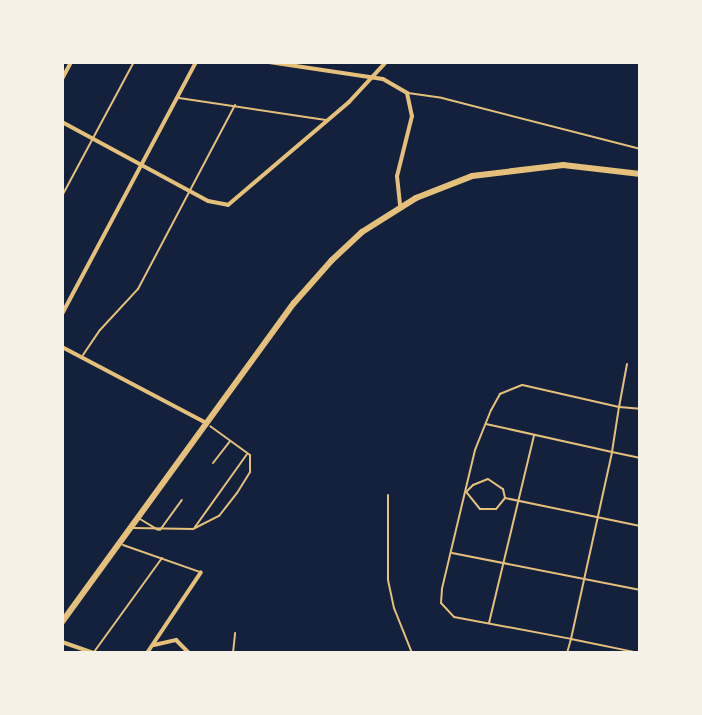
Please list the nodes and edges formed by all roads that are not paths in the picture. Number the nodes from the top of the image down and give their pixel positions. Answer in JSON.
{"nodes":[{"id":1,"x":71,"y":62,"type":"edge"},
{"id":2,"x":134,"y":62,"type":"edge"},
{"id":3,"x":196,"y":62,"type":"edge"},
{"id":4,"x":269,"y":62,"type":"edge"},
{"id":5,"x":386,"y":62,"type":"edge"},
{"id":6,"x":373,"y":78,"type":"junction"},
{"id":7,"x":62,"y":79,"type":"edge"},
{"id":8,"x":407,"y":93,"type":"junction"},
{"id":9,"x":178,"y":98,"type":"junction"},
{"id":10,"x":235,"y":105,"type":"junction"},
{"id":11,"x":327,"y":120,"type":"junction"},
{"id":12,"x":62,"y":122,"type":"edge"},
{"id":13,"x":93,"y":139,"type":"junction"},
{"id":14,"x":640,"y":149,"type":"edge"},
{"id":15,"x":141,"y":165,"type":"junction"},
{"id":16,"x":640,"y":174,"type":"edge"},
{"id":17,"x":190,"y":192,"type":"junction"},
{"id":18,"x":62,"y":196,"type":"edge"},
{"id":19,"x":400,"y":207,"type":"junction"},
{"id":20,"x":62,"y":314,"type":"edge"},
{"id":21,"x":62,"y":347,"type":"edge"},
{"id":22,"x":82,"y":358,"type":"junction"},
{"id":23,"x":627,"y":364,"type":"dead end"},
{"id":24,"x":619,"y":407,"type":"junction"},
{"id":25,"x":640,"y":409,"type":"edge"},
{"id":26,"x":204,"y":422,"type":"junction"},
{"id":27,"x":486,"y":424,"type":"junction"},
{"id":28,"x":535,"y":435,"type":"junction"},
{"id":29,"x":230,"y":440,"type":"junction"},
{"id":30,"x":612,"y":452,"type":"junction"},
{"id":31,"x":248,"y":453,"type":"junction"},
{"id":32,"x":640,"y":458,"type":"edge"},
{"id":33,"x":213,"y":463,"type":"dead end"},
{"id":34,"x":466,"y":492,"type":"junction"},
{"id":35,"x":388,"y":495,"type":"dead end"},
{"id":36,"x":505,"y":498,"type":"junction"},
{"id":37,"x":182,"y":500,"type":"dead end"},
{"id":38,"x":518,"y":501,"type":"junction"},
{"id":39,"x":597,"y":516,"type":"junction"},
{"id":40,"x":136,"y":517,"type":"junction"},
{"id":41,"x":640,"y":526,"type":"edge"},
{"id":42,"x":129,"y":527,"type":"junction"},
{"id":43,"x":193,"y":529,"type":"junction"},
{"id":44,"x":159,"y":531,"type":"junction"},
{"id":45,"x":118,"y":542,"type":"junction"},
{"id":46,"x":451,"y":553,"type":"junction"},
{"id":47,"x":162,"y":558,"type":"junction"},
{"id":48,"x":504,"y":565,"type":"junction"},
{"id":49,"x":201,"y":572,"type":"joint"},
{"id":50,"x":584,"y":579,"type":"junction"},
{"id":51,"x":640,"y":590,"type":"edge"},
{"id":52,"x":62,"y":622,"type":"edge"},
{"id":53,"x":488,"y":624,"type":"junction"},
{"id":54,"x":235,"y":633,"type":"dead end"},
{"id":55,"x":571,"y":639,"type":"junction"},
{"id":56,"x":62,"y":642,"type":"edge"},
{"id":57,"x":152,"y":645,"type":"junction"},
{"id":58,"x":94,"y":653,"type":"edge"},
{"id":59,"x":147,"y":653,"type":"edge"},
{"id":60,"x":189,"y":653,"type":"edge"},
{"id":61,"x":233,"y":653,"type":"edge"},
{"id":62,"x":412,"y":653,"type":"edge"},
{"id":63,"x":567,"y":653,"type":"edge"},
{"id":64,"x":639,"y":653,"type":"edge"}],
"edges":[{"from":1,"to":7,"type":"street"},
{"from":2,"to":13,"type":"lane"},
{"from":3,"to":9,"type":"street"},
{"from":4,"to":6,"type":"street"},
{"from":5,"to":6,"type":"street"},
{"from":6,"to":8,"type":"street"},
{"from":6,"to":11,"type":"street"},
{"from":8,"to":14,"type":"lane"},
{"from":8,"to":19,"type":"street"},
{"from":9,"to":10,"type":"lane"},
{"from":9,"to":15,"type":"street"},
{"from":10,"to":11,"type":"lane"},
{"from":10,"to":17,"type":"lane"},
{"from":11,"to":17,"type":"street"},
{"from":12,"to":13,"type":"street"},
{"from":13,"to":15,"type":"street"},
{"from":13,"to":18,"type":"lane"},
{"from":15,"to":17,"type":"street"},
{"from":15,"to":20,"type":"street"},
{"from":16,"to":19,"type":"main road"},
{"from":17,"to":22,"type":"lane"},
{"from":19,"to":26,"type":"main road"},
{"from":21,"to":22,"type":"street"},
{"from":22,"to":26,"type":"street"},
{"from":23,"to":24,"type":"lane"},
{"from":24,"to":25,"type":"lane"},
{"from":24,"to":27,"type":"lane"},
{"from":24,"to":30,"type":"lane"},
{"from":26,"to":29,"type":"lane"},
{"from":26,"to":40,"type":"main road"},
{"from":27,"to":28,"type":"lane"},
{"from":27,"to":34,"type":"lane"},
{"from":28,"to":30,"type":"lane"},
{"from":28,"to":38,"type":"lane"},
{"from":29,"to":31,"type":"lane"},
{"from":29,"to":33,"type":"lane"},
{"from":30,"to":32,"type":"lane"},
{"from":30,"to":39,"type":"lane"},
{"from":31,"to":43,"type":"lane"},
{"from":31,"to":43,"type":"lane"},
{"from":34,"to":36,"type":"lane"},
{"from":34,"to":36,"type":"lane"},
{"from":34,"to":46,"type":"lane"},
{"from":35,"to":62,"type":"lane"},
{"from":36,"to":38,"type":"lane"},
{"from":37,"to":44,"type":"lane"},
{"from":38,"to":39,"type":"lane"},
{"from":38,"to":48,"type":"lane"},
{"from":39,"to":41,"type":"lane"},
{"from":39,"to":50,"type":"lane"},
{"from":40,"to":42,"type":"main road"},
{"from":40,"to":44,"type":"lane"},
{"from":42,"to":44,"type":"lane"},
{"from":42,"to":45,"type":"main road"},
{"from":43,"to":44,"type":"lane"},
{"from":45,"to":47,"type":"lane"},
{"from":45,"to":52,"type":"main road"},
{"from":46,"to":48,"type":"lane"},
{"from":46,"to":53,"type":"lane"},
{"from":47,"to":49,"type":"lane"},
{"from":47,"to":58,"type":"lane"},
{"from":48,"to":50,"type":"lane"},
{"from":48,"to":53,"type":"lane"},
{"from":49,"to":57,"type":"street"},
{"from":50,"to":51,"type":"lane"},
{"from":50,"to":55,"type":"lane"},
{"from":53,"to":55,"type":"lane"},
{"from":54,"to":61,"type":"lane"},
{"from":55,"to":63,"type":"lane"},
{"from":55,"to":64,"type":"lane"},
{"from":56,"to":58,"type":"street"},
{"from":57,"to":59,"type":"street"},
{"from":57,"to":60,"type":"street"}]}
